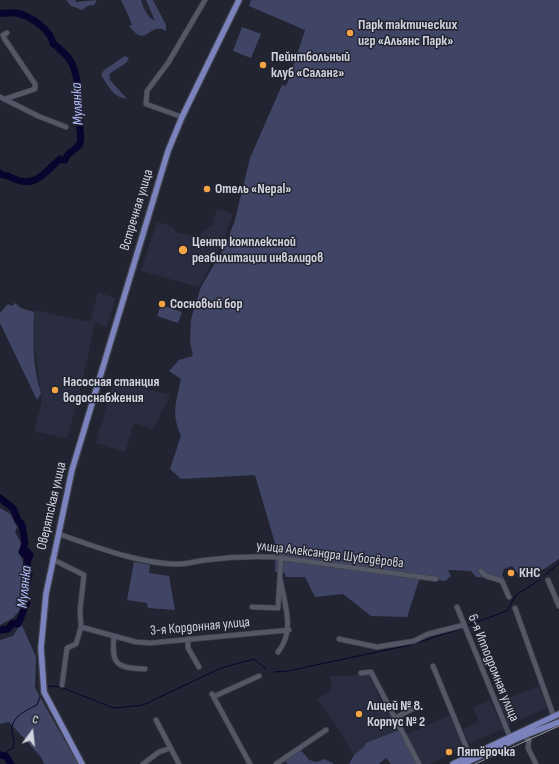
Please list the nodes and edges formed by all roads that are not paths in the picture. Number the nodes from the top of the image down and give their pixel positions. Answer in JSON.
{"nodes":[{"id":1,"x":205,"y":0,"type":"edge"},
{"id":2,"x":239,"y":0,"type":"edge"},
{"id":3,"x":8,"y":33,"type":"dead end"},
{"id":4,"x":2,"y":98,"type":"edge"},
{"id":5,"x":182,"y":117,"type":"junction"},
{"id":6,"x":66,"y":127,"type":"dead end"},
{"id":7,"x":82,"y":436,"type":"joint"},
{"id":8,"x":58,"y":534,"type":"junction"},
{"id":9,"x":281,"y":558,"type":"junction"},
{"id":10,"x":52,"y":559,"type":"junction"},
{"id":11,"x":481,"y":571,"type":"dead end"},
{"id":12,"x":280,"y":578,"type":"junction"},
{"id":13,"x":436,"y":579,"type":"dead end"},
{"id":14,"x":548,"y":580,"type":"dead end"},
{"id":15,"x":508,"y":597,"type":"dead end"},
{"id":16,"x":559,"y":606,"type":"edge"},
{"id":17,"x":252,"y":607,"type":"dead end"},
{"id":18,"x":457,"y":607,"type":"dead end"},
{"id":19,"x":515,"y":608,"type":"dead end"},
{"id":20,"x":463,"y":623,"type":"junction"},
{"id":21,"x":82,"y":627,"type":"junction"},
{"id":22,"x":289,"y":630,"type":"junction"},
{"id":23,"x":114,"y":636,"type":"junction"},
{"id":24,"x":188,"y":639,"type":"junction"},
{"id":25,"x":339,"y":639,"type":"dead end"},
{"id":26,"x":278,"y":652,"type":"dead end"},
{"id":27,"x":433,"y":666,"type":"dead end"},
{"id":28,"x":199,"y":667,"type":"dead end"},
{"id":29,"x":145,"y":669,"type":"dead end"},
{"id":30,"x":362,"y":673,"type":"dead end"},
{"id":31,"x":259,"y":676,"type":"dead end"},
{"id":32,"x":62,"y":685,"type":"dead end"},
{"id":33,"x":418,"y":706,"type":"dead end"},
{"id":34,"x":556,"y":715,"type":"edge"},
{"id":35,"x":395,"y":718,"type":"junction"},
{"id":36,"x":156,"y":720,"type":"dead end"},
{"id":37,"x":559,"y":722,"type":"edge"},
{"id":38,"x":326,"y":730,"type":"dead end"},
{"id":39,"x":523,"y":736,"type":"junction"},
{"id":40,"x":510,"y":737,"type":"junction"},
{"id":41,"x":171,"y":748,"type":"junction"},
{"id":42,"x":470,"y":756,"type":"junction"},
{"id":43,"x":82,"y":764,"type":"edge"},
{"id":44,"x":143,"y":764,"type":"edge"},
{"id":45,"x":179,"y":764,"type":"edge"},
{"id":46,"x":250,"y":764,"type":"edge"},
{"id":47,"x":276,"y":764,"type":"edge"},
{"id":48,"x":419,"y":764,"type":"edge"},
{"id":49,"x":453,"y":764,"type":"edge"},
{"id":50,"x":463,"y":764,"type":"edge"},
{"id":51,"x":536,"y":764,"type":"edge"}],
"edges":[{"from":1,"to":5,"type":"street"},
{"from":2,"to":5,"type":"main road","name":"Встречная улица"},
{"from":3,"to":4,"type":"street"},
{"from":4,"to":6,"type":"street"},
{"from":5,"to":7,"type":"main road","name":"Встречная улица"},
{"from":7,"to":8,"type":"main road","name":"Оверятская улица"},
{"from":8,"to":9,"type":"street","name":"улица Александра Шубодёрова"},
{"from":8,"to":10,"type":"main road","name":"Оверятская улица"},
{"from":9,"to":12,"type":"street"},
{"from":9,"to":13,"type":"street","name":"улица Александра Шубодёрова"},
{"from":10,"to":21,"type":"street"},
{"from":10,"to":43,"type":"main road","name":"Оверятская улица"},
{"from":11,"to":15,"type":"street"},
{"from":12,"to":17,"type":"street"},
{"from":12,"to":22,"type":"street"},
{"from":14,"to":16,"type":"street"},
{"from":18,"to":20,"type":"street","name":"6-я Ипподромная улица"},
{"from":19,"to":34,"type":"street"},
{"from":20,"to":25,"type":"street"},
{"from":20,"to":40,"type":"street","name":"6-я Ипподромная улица"},
{"from":21,"to":23,"type":"street","name":"3-я Кордонная улица"},
{"from":21,"to":32,"type":"street"},
{"from":22,"to":24,"type":"street","name":"3-я Кордонная улица"},
{"from":22,"to":26,"type":"street"},
{"from":23,"to":24,"type":"street","name":"3-я Кордонная улица"},
{"from":23,"to":29,"type":"street"},
{"from":24,"to":28,"type":"street"},
{"from":27,"to":42,"type":"street"},
{"from":30,"to":35,"type":"street"},
{"from":31,"to":46,"type":"street"},
{"from":33,"to":35,"type":"street"},
{"from":34,"to":40,"type":"main road"},
{"from":35,"to":48,"type":"street"},
{"from":36,"to":41,"type":"street"},
{"from":37,"to":39,"type":"main road"},
{"from":38,"to":47,"type":"street"},
{"from":39,"to":50,"type":"main road"},
{"from":39,"to":51,"type":"street"},
{"from":40,"to":42,"type":"main road"},
{"from":41,"to":44,"type":"street"},
{"from":41,"to":45,"type":"street"},
{"from":42,"to":49,"type":"main road"}]}
